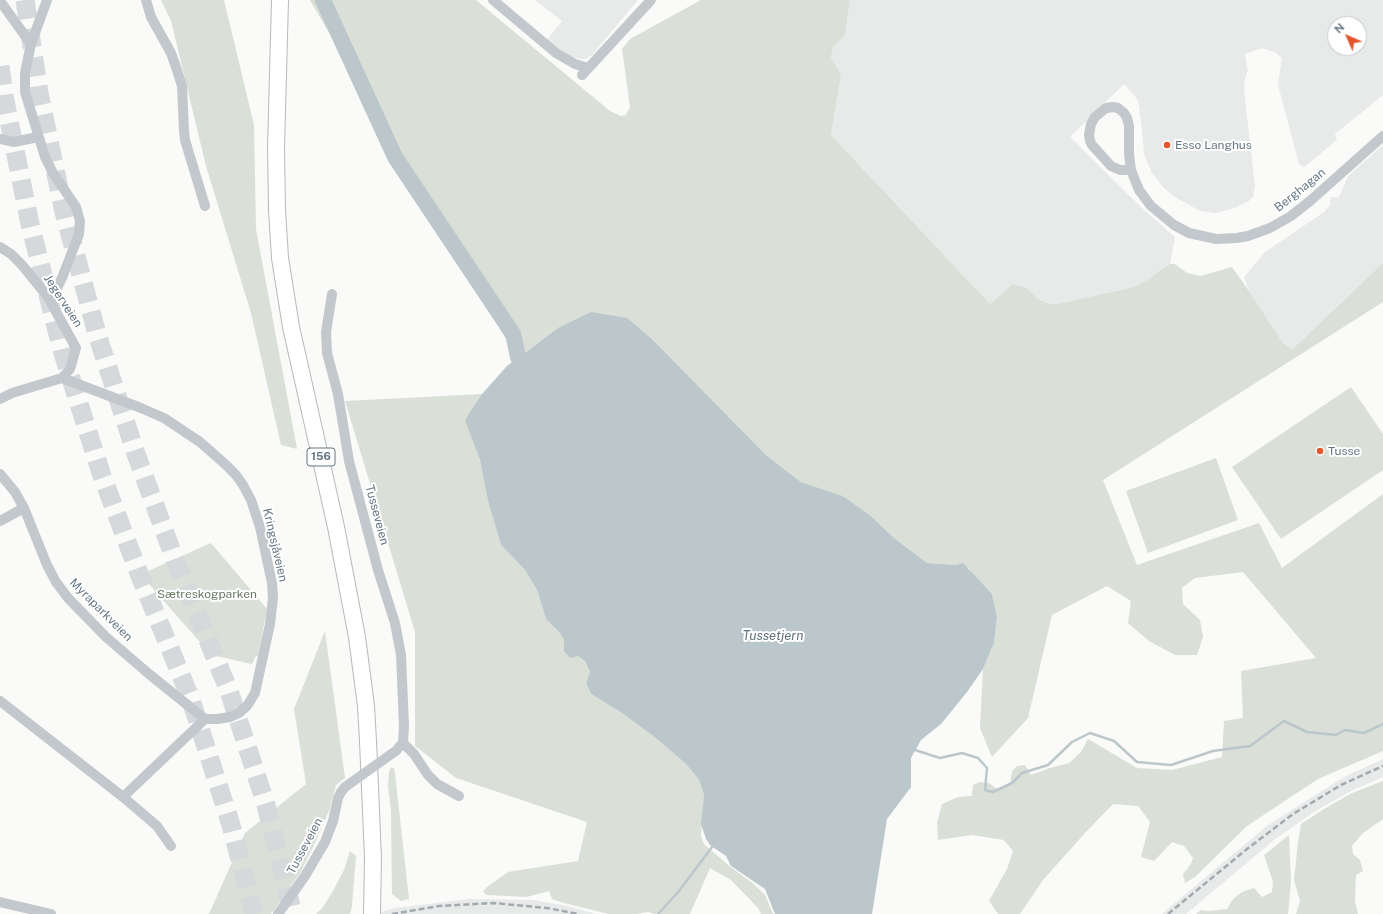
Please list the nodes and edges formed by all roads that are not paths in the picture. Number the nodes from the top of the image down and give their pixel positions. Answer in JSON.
{"nodes":[{"id":1,"x":47,"y":0,"type":"edge"},
{"id":2,"x":146,"y":0,"type":"edge"},
{"id":3,"x":280,"y":0,"type":"edge"},
{"id":4,"x":493,"y":0,"type":"edge"},
{"id":5,"x":651,"y":0,"type":"edge"},
{"id":6,"x":0,"y":2,"type":"edge"},
{"id":7,"x":31,"y":44,"type":"junction"},
{"id":8,"x":1383,"y":136,"type":"edge"},
{"id":9,"x":38,"y":137,"type":"junction"},
{"id":10,"x":0,"y":139,"type":"edge"},
{"id":11,"x":1131,"y":170,"type":"junction"},
{"id":12,"x":205,"y":206,"type":"dead end"},
{"id":13,"x":0,"y":247,"type":"edge"},
{"id":14,"x":332,"y":294,"type":"dead end"},
{"id":15,"x":48,"y":297,"type":"junction"},
{"id":16,"x":62,"y":378,"type":"junction"},
{"id":17,"x":0,"y":399,"type":"edge"},
{"id":18,"x":0,"y":474,"type":"edge"},
{"id":19,"x":24,"y":508,"type":"junction"},
{"id":20,"x":0,"y":521,"type":"edge"},
{"id":21,"x":0,"y":701,"type":"edge"},
{"id":22,"x":205,"y":718,"type":"junction"},
{"id":23,"x":400,"y":746,"type":"junction"},
{"id":24,"x":459,"y":796,"type":"dead end"},
{"id":25,"x":123,"y":797,"type":"junction"},
{"id":26,"x":171,"y":846,"type":"dead end"},
{"id":27,"x":0,"y":902,"type":"edge"},
{"id":28,"x":52,"y":914,"type":"edge"},
{"id":29,"x":278,"y":914,"type":"edge"},
{"id":30,"x":372,"y":914,"type":"edge"}],
"edges":[{"from":1,"to":7,"type":"street"},
{"from":2,"to":12,"type":"street"},
{"from":3,"to":30,"type":"main road","number":"156"},
{"from":4,"to":5,"type":"street"},
{"from":6,"to":7,"type":"street"},
{"from":7,"to":9,"type":"street"},
{"from":8,"to":11,"type":"street","name":"Berghagan"},
{"from":9,"to":10,"type":"street"},
{"from":9,"to":15,"type":"street"},
{"from":11,"to":11,"type":"street","name":"Berghagan"},
{"from":13,"to":15,"type":"street","name":"Jegerveien"},
{"from":14,"to":23,"type":"street","name":"Tusseveien"},
{"from":15,"to":16,"type":"street","name":"Jegerveien"},
{"from":16,"to":17,"type":"street"},
{"from":16,"to":22,"type":"street","name":"Kringsjåveien"},
{"from":18,"to":19,"type":"street","name":"Myraparkveien"},
{"from":19,"to":20,"type":"street"},
{"from":19,"to":22,"type":"street","name":"Myraparkveien"},
{"from":21,"to":25,"type":"street"},
{"from":22,"to":25,"type":"street"},
{"from":23,"to":24,"type":"street"},
{"from":23,"to":29,"type":"street","name":"Tusseveien","bridge":true},
{"from":25,"to":26,"type":"street"},
{"from":27,"to":28,"type":"street"}]}
